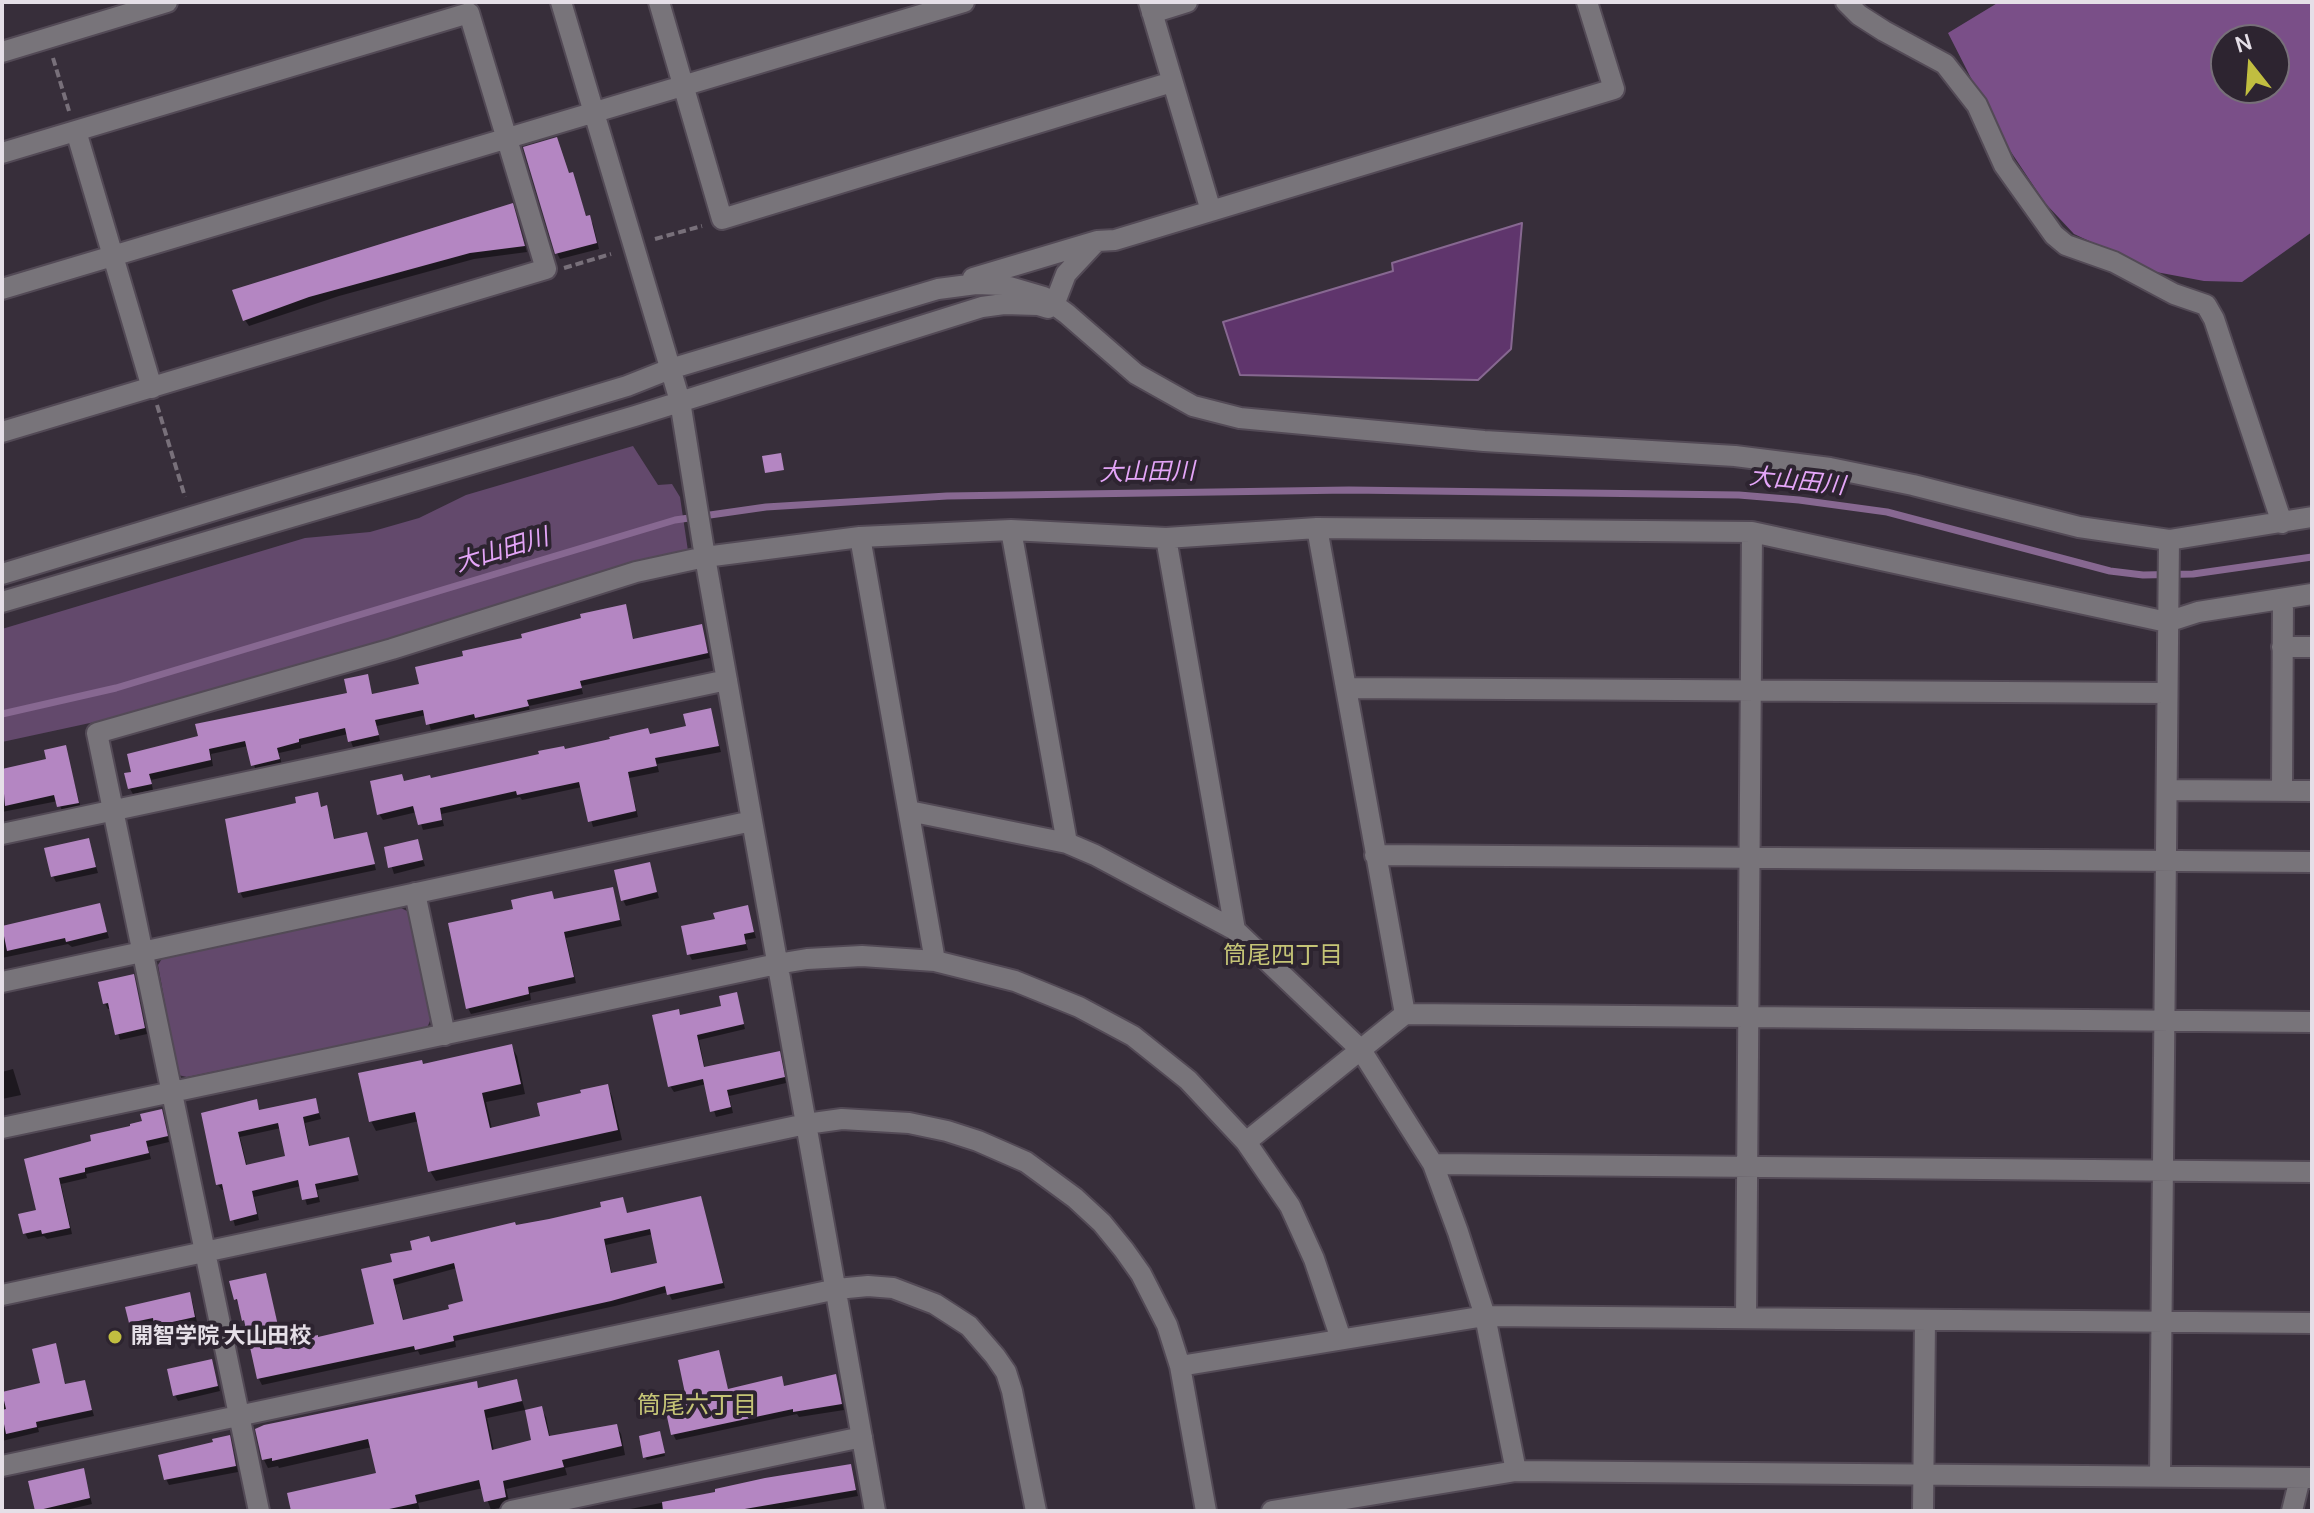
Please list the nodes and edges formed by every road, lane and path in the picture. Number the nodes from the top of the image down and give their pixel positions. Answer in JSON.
{"nodes":[{"id":1,"x":167,"y":2,"type":"edge"},
{"id":2,"x":561,"y":2,"type":"edge"},
{"id":3,"x":659,"y":2,"type":"edge"},
{"id":4,"x":964,"y":2,"type":"edge"},
{"id":5,"x":1187,"y":2,"type":"edge"},
{"id":6,"x":1587,"y":2,"type":"edge"},
{"id":7,"x":1846,"y":2,"type":"edge"},
{"id":8,"x":1150,"y":7,"type":"edge"},
{"id":9,"x":2,"y":52,"type":"edge"},
{"id":10,"x":51,"y":52,"type":"dead end"},
{"id":11,"x":1172,"y":82,"type":"junction"},
{"id":12,"x":683,"y":87,"type":"junction"},
{"id":13,"x":595,"y":113,"type":"junction"},
{"id":14,"x":76,"y":131,"type":"junction"},
{"id":15,"x":507,"y":138,"type":"junction"},
{"id":16,"x":2,"y":153,"type":"edge"},
{"id":17,"x":1211,"y":211,"type":"junction"},
{"id":18,"x":722,"y":219,"type":"junction"},
{"id":19,"x":655,"y":239,"type":"dead end"},
{"id":20,"x":1097,"y":241,"type":"junction"},
{"id":21,"x":611,"y":254,"type":"dead end"},
{"id":22,"x":113,"y":255,"type":"junction"},
{"id":23,"x":546,"y":269,"type":"junction"},
{"id":24,"x":2,"y":289,"type":"edge"},
{"id":25,"x":938,"y":289,"type":"junction"},
{"id":26,"x":1061,"y":309,"type":"junction"},
{"id":27,"x":670,"y":369,"type":"junction"},
{"id":28,"x":152,"y":388,"type":"junction"},
{"id":29,"x":680,"y":401,"type":"junction"},
{"id":30,"x":2,"y":432,"type":"edge"},
{"id":31,"x":185,"y":497,"type":"dead end"},
{"id":32,"x":2312,"y":517,"type":"edge"},
{"id":33,"x":2282,"y":523,"type":"junction"},
{"id":34,"x":1317,"y":528,"type":"junction"},
{"id":35,"x":1011,"y":530,"type":"junction"},
{"id":36,"x":1752,"y":532,"type":"junction"},
{"id":37,"x":860,"y":537,"type":"junction"},
{"id":38,"x":1166,"y":538,"type":"junction"},
{"id":39,"x":2169,"y":540,"type":"junction"},
{"id":40,"x":705,"y":557,"type":"junction"},
{"id":41,"x":2,"y":574,"type":"edge"},
{"id":42,"x":2312,"y":594,"type":"edge"},
{"id":43,"x":2283,"y":599,"type":"junction"},
{"id":44,"x":2,"y":602,"type":"edge"},
{"id":45,"x":2168,"y":613,"type":"junction"},
{"id":46,"x":2282,"y":647,"type":"junction"},
{"id":47,"x":2312,"y":647,"type":"edge"},
{"id":48,"x":727,"y":680,"type":"junction"},
{"id":49,"x":1347,"y":688,"type":"junction"},
{"id":50,"x":1751,"y":692,"type":"junction"},
{"id":51,"x":2167,"y":693,"type":"junction"},
{"id":52,"x":2167,"y":790,"type":"junction"},
{"id":53,"x":2282,"y":791,"type":"junction"},
{"id":54,"x":2312,"y":791,"type":"edge"},
{"id":55,"x":115,"y":810,"type":"junction"},
{"id":56,"x":909,"y":811,"type":"junction"},
{"id":57,"x":752,"y":821,"type":"junction"},
{"id":58,"x":2,"y":834,"type":"edge"},
{"id":59,"x":1067,"y":843,"type":"junction"},
{"id":60,"x":1375,"y":855,"type":"junction"},
{"id":61,"x":1750,"y":857,"type":"junction"},
{"id":62,"x":2167,"y":861,"type":"junction"},
{"id":63,"x":2312,"y":862,"type":"edge"},
{"id":64,"x":415,"y":893,"type":"junction"},
{"id":65,"x":1235,"y":930,"type":"junction"},
{"id":66,"x":144,"y":952,"type":"junction"},
{"id":67,"x":935,"y":961,"type":"junction"},
{"id":68,"x":777,"y":964,"type":"junction"},
{"id":69,"x":2,"y":982,"type":"edge"},
{"id":70,"x":1405,"y":1014,"type":"junction"},
{"id":71,"x":1750,"y":1018,"type":"junction"},
{"id":72,"x":2164,"y":1021,"type":"junction"},
{"id":73,"x":2312,"y":1022,"type":"edge"},
{"id":74,"x":445,"y":1035,"type":"junction"},
{"id":75,"x":1361,"y":1050,"type":"junction"},
{"id":76,"x":173,"y":1092,"type":"junction"},
{"id":77,"x":806,"y":1124,"type":"junction"},
{"id":78,"x":2,"y":1128,"type":"edge"},
{"id":79,"x":1246,"y":1142,"type":"junction"},
{"id":80,"x":1433,"y":1164,"type":"junction"},
{"id":81,"x":1746,"y":1169,"type":"junction"},
{"id":82,"x":2162,"y":1170,"type":"junction"},
{"id":83,"x":2312,"y":1172,"type":"edge"},
{"id":84,"x":205,"y":1252,"type":"junction"},
{"id":85,"x":837,"y":1289,"type":"junction"},
{"id":86,"x":2,"y":1295,"type":"edge"},
{"id":87,"x":1485,"y":1316,"type":"junction"},
{"id":88,"x":1746,"y":1318,"type":"junction"},
{"id":89,"x":1925,"y":1320,"type":"junction"},
{"id":90,"x":2161,"y":1321,"type":"junction"},
{"id":91,"x":2312,"y":1323,"type":"edge"},
{"id":92,"x":1341,"y":1339,"type":"junction"},
{"id":93,"x":1180,"y":1366,"type":"junction"},
{"id":94,"x":239,"y":1416,"type":"junction"},
{"id":95,"x":862,"y":1437,"type":"junction"},
{"id":96,"x":2,"y":1466,"type":"edge"},
{"id":97,"x":1516,"y":1471,"type":"junction"},
{"id":98,"x":1923,"y":1475,"type":"junction"},
{"id":99,"x":2160,"y":1476,"type":"junction"},
{"id":100,"x":2306,"y":1478,"type":"edge"},
{"id":101,"x":1374,"y":1503,"type":"edge"},
{"id":102,"x":259,"y":1511,"type":"edge"},
{"id":103,"x":511,"y":1511,"type":"edge"},
{"id":104,"x":875,"y":1511,"type":"edge"},
{"id":105,"x":1036,"y":1511,"type":"edge"},
{"id":106,"x":1206,"y":1511,"type":"edge"},
{"id":107,"x":1272,"y":1511,"type":"edge"},
{"id":108,"x":1923,"y":1511,"type":"edge"},
{"id":109,"x":2292,"y":1511,"type":"edge"}],
"edges":[{"from":1,"to":9,"type":"street"},
{"from":2,"to":13,"type":"street"},
{"from":3,"to":12,"type":"street"},
{"from":4,"to":12,"type":"street"},
{"from":5,"to":8,"type":"street"},
{"from":6,"to":17,"type":"street"},
{"from":7,"to":33,"type":"street"},
{"from":8,"to":11,"type":"street"},
{"from":10,"to":14,"type":"path"},
{"from":11,"to":17,"type":"street"},
{"from":11,"to":18,"type":"street"},
{"from":12,"to":13,"type":"street"},
{"from":12,"to":18,"type":"street"},
{"from":13,"to":15,"type":"street"},
{"from":13,"to":27,"type":"street"},
{"from":14,"to":15,"type":"street"},
{"from":14,"to":16,"type":"street"},
{"from":14,"to":22,"type":"street"},
{"from":15,"to":22,"type":"street"},
{"from":15,"to":23,"type":"street"},
{"from":17,"to":20,"type":"street"},
{"from":18,"to":19,"type":"path"},
{"from":20,"to":25,"type":"street"},
{"from":20,"to":26,"type":"street"},
{"from":21,"to":23,"type":"path"},
{"from":22,"to":24,"type":"street"},
{"from":22,"to":28,"type":"street"},
{"from":23,"to":28,"type":"street"},
{"from":25,"to":26,"type":"street"},
{"from":25,"to":27,"type":"street"},
{"from":26,"to":29,"type":"street"},
{"from":26,"to":39,"type":"street"},
{"from":27,"to":29,"type":"street"},
{"from":27,"to":41,"type":"street"},
{"from":28,"to":30,"type":"street"},
{"from":28,"to":31,"type":"path"},
{"from":29,"to":40,"type":"street"},
{"from":29,"to":44,"type":"street"},
{"from":32,"to":33,"type":"street"},
{"from":33,"to":39,"type":"street"},
{"from":34,"to":36,"type":"street"},
{"from":34,"to":38,"type":"street"},
{"from":34,"to":49,"type":"street"},
{"from":35,"to":37,"type":"street"},
{"from":35,"to":38,"type":"street"},
{"from":35,"to":59,"type":"street"},
{"from":36,"to":45,"type":"street"},
{"from":36,"to":50,"type":"street"},
{"from":37,"to":40,"type":"street"},
{"from":37,"to":56,"type":"street"},
{"from":38,"to":65,"type":"street"},
{"from":39,"to":45,"type":"street"},
{"from":40,"to":48,"type":"street"},
{"from":40,"to":55,"type":"street"},
{"from":42,"to":43,"type":"street"},
{"from":43,"to":45,"type":"street"},
{"from":43,"to":46,"type":"street"},
{"from":45,"to":51,"type":"street"},
{"from":46,"to":47,"type":"street"},
{"from":46,"to":53,"type":"street"},
{"from":48,"to":55,"type":"street"},
{"from":48,"to":57,"type":"street"},
{"from":49,"to":50,"type":"street"},
{"from":49,"to":60,"type":"street"},
{"from":50,"to":51,"type":"street"},
{"from":50,"to":61,"type":"street"},
{"from":51,"to":52,"type":"street"},
{"from":52,"to":53,"type":"street"},
{"from":52,"to":62,"type":"street"},
{"from":53,"to":54,"type":"street"},
{"from":55,"to":58,"type":"street"},
{"from":55,"to":66,"type":"street"},
{"from":56,"to":59,"type":"street"},
{"from":56,"to":67,"type":"street"},
{"from":57,"to":64,"type":"street"},
{"from":57,"to":68,"type":"street"},
{"from":59,"to":65,"type":"street"},
{"from":60,"to":61,"type":"street"},
{"from":60,"to":70,"type":"street"},
{"from":61,"to":62,"type":"street"},
{"from":61,"to":71,"type":"street"},
{"from":62,"to":63,"type":"street"},
{"from":62,"to":72,"type":"street"},
{"from":64,"to":66,"type":"street"},
{"from":64,"to":74,"type":"street"},
{"from":65,"to":75,"type":"street"},
{"from":66,"to":69,"type":"street"},
{"from":66,"to":76,"type":"street"},
{"from":67,"to":68,"type":"street"},
{"from":67,"to":79,"type":"street"},
{"from":68,"to":74,"type":"street"},
{"from":68,"to":77,"type":"street"},
{"from":70,"to":71,"type":"street"},
{"from":70,"to":75,"type":"street"},
{"from":71,"to":72,"type":"street"},
{"from":71,"to":81,"type":"street"},
{"from":72,"to":73,"type":"street"},
{"from":72,"to":82,"type":"street"},
{"from":74,"to":76,"type":"street"},
{"from":75,"to":79,"type":"street"},
{"from":75,"to":80,"type":"street"},
{"from":76,"to":78,"type":"street"},
{"from":76,"to":84,"type":"street"},
{"from":77,"to":84,"type":"street"},
{"from":77,"to":85,"type":"street"},
{"from":77,"to":93,"type":"street"},
{"from":79,"to":92,"type":"street"},
{"from":80,"to":81,"type":"street"},
{"from":80,"to":87,"type":"street"},
{"from":81,"to":82,"type":"street"},
{"from":81,"to":88,"type":"street"},
{"from":82,"to":83,"type":"street"},
{"from":82,"to":90,"type":"street"},
{"from":84,"to":86,"type":"street"},
{"from":84,"to":94,"type":"street"},
{"from":85,"to":94,"type":"street"},
{"from":85,"to":95,"type":"street"},
{"from":85,"to":105,"type":"street"},
{"from":87,"to":88,"type":"street"},
{"from":87,"to":92,"type":"street"},
{"from":87,"to":97,"type":"street"},
{"from":88,"to":89,"type":"street"},
{"from":89,"to":90,"type":"street"},
{"from":89,"to":98,"type":"street"},
{"from":90,"to":91,"type":"street"},
{"from":90,"to":99,"type":"street"},
{"from":92,"to":93,"type":"street"},
{"from":93,"to":106,"type":"street"},
{"from":94,"to":96,"type":"street"},
{"from":94,"to":102,"type":"street"},
{"from":95,"to":103,"type":"street"},
{"from":95,"to":104,"type":"street"},
{"from":97,"to":98,"type":"street"},
{"from":97,"to":101,"type":"street"},
{"from":98,"to":99,"type":"street"},
{"from":98,"to":108,"type":"street"},
{"from":99,"to":100,"type":"street"},
{"from":100,"to":109,"type":"street"},
{"from":101,"to":107,"type":"street"}]}
